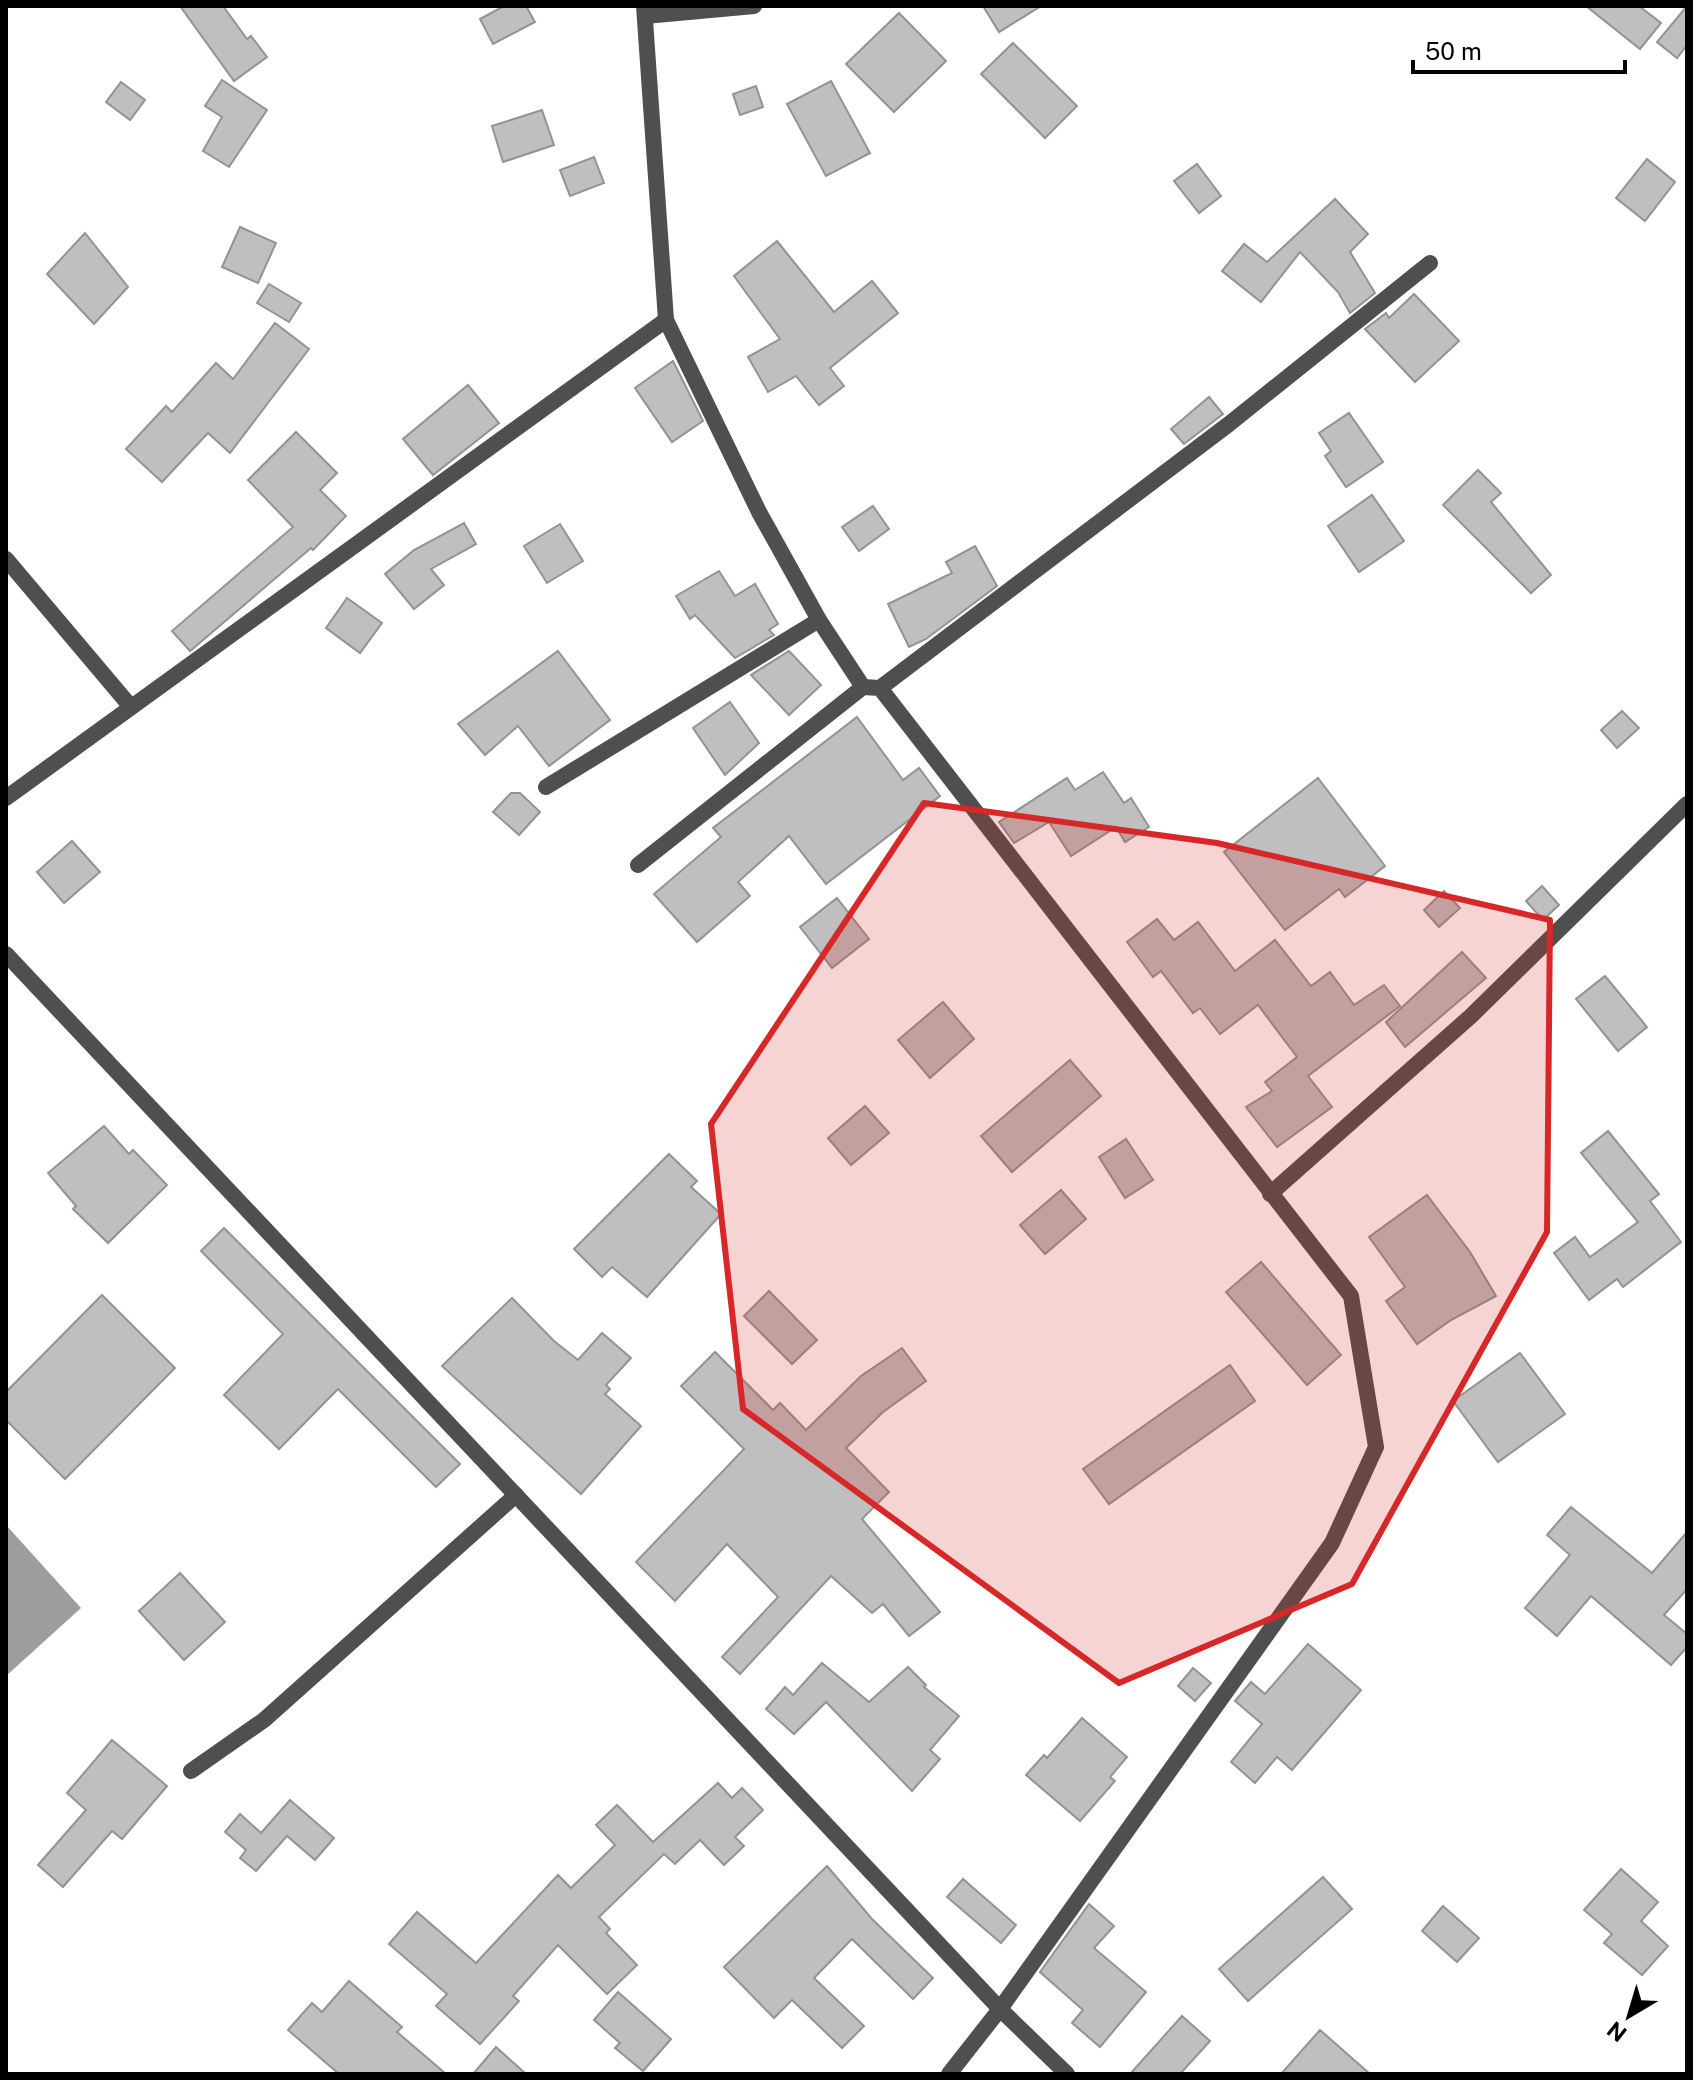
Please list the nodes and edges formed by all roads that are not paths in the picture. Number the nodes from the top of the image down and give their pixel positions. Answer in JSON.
{"nodes":[{"id":1,"x":754,"y":6,"type":"edge"},
{"id":2,"x":645,"y":11,"type":"edge"},
{"id":3,"x":1430,"y":263,"type":"dead end"},
{"id":4,"x":666,"y":320,"type":"junction"},
{"id":5,"x":6,"y":559,"type":"edge"},
{"id":6,"x":819,"y":620,"type":"junction"},
{"id":7,"x":872,"y":688,"type":"junction"},
{"id":8,"x":131,"y":707,"type":"junction"},
{"id":9,"x":546,"y":787,"type":"dead end"},
{"id":10,"x":6,"y":798,"type":"edge"},
{"id":11,"x":1687,"y":804,"type":"edge"},
{"id":12,"x":638,"y":865,"type":"dead end"},
{"id":13,"x":6,"y":954,"type":"edge"},
{"id":14,"x":1270,"y":1194,"type":"junction"},
{"id":15,"x":516,"y":1495,"type":"junction"},
{"id":16,"x":191,"y":1771,"type":"dead end"},
{"id":17,"x":1000,"y":2009,"type":"junction"},
{"id":18,"x":949,"y":2074,"type":"edge"},
{"id":19,"x":1067,"y":2074,"type":"edge"}],
"edges":[{"from":1,"to":2,"type":"street"},
{"from":2,"to":4,"type":"street"},
{"from":3,"to":7,"type":"street"},
{"from":4,"to":6,"type":"street"},
{"from":4,"to":8,"type":"street"},
{"from":5,"to":8,"type":"street"},
{"from":6,"to":7,"type":"street"},
{"from":6,"to":9,"type":"street"},
{"from":7,"to":12,"type":"street"},
{"from":7,"to":14,"type":"street"},
{"from":8,"to":10,"type":"street"},
{"from":11,"to":14,"type":"street"},
{"from":13,"to":15,"type":"street"},
{"from":14,"to":17,"type":"street"},
{"from":15,"to":16,"type":"street"},
{"from":15,"to":17,"type":"street"},
{"from":17,"to":18,"type":"street"},
{"from":17,"to":19,"type":"street"}]}
